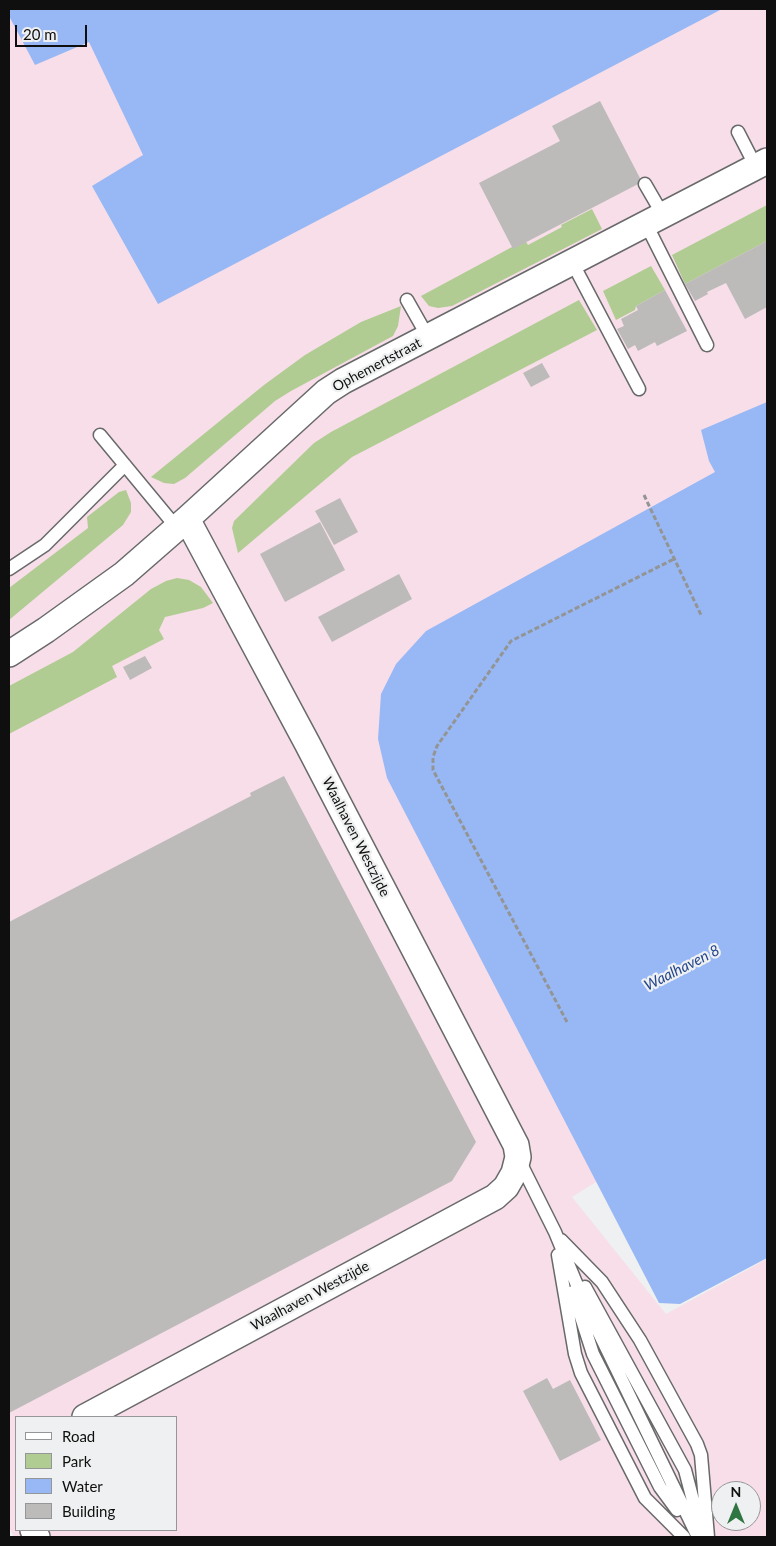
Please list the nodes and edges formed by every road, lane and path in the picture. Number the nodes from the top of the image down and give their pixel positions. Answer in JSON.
{"nodes":[{"id":1,"x":738,"y":132,"type":"dead end"},
{"id":2,"x":762,"y":164,"type":"edge"},
{"id":3,"x":645,"y":184,"type":"dead end"},
{"id":4,"x":655,"y":220,"type":"junction"},
{"id":5,"x":572,"y":262,"type":"junction"},
{"id":6,"x":407,"y":300,"type":"dead end"},
{"id":7,"x":428,"y":337,"type":"junction"},
{"id":8,"x":707,"y":345,"type":"dead end"},
{"id":9,"x":639,"y":389,"type":"dead end"},
{"id":10,"x":100,"y":435,"type":"dead end"},
{"id":11,"x":125,"y":465,"type":"junction"},
{"id":12,"x":644,"y":495,"type":"dead end"},
{"id":13,"x":182,"y":524,"type":"junction"},
{"id":14,"x":674,"y":559,"type":"junction"},
{"id":15,"x":9,"y":569,"type":"edge"},
{"id":16,"x":701,"y":615,"type":"dead end"},
{"id":17,"x":9,"y":654,"type":"edge"},
{"id":18,"x":567,"y":1022,"type":"dead end"},
{"id":19,"x":518,"y":1157,"type":"junction"},
{"id":20,"x":554,"y":1232,"type":"junction"},
{"id":21,"x":86,"y":1416,"type":"edge"},
{"id":22,"x":684,"y":1537,"type":"edge"},
{"id":23,"x":696,"y":1537,"type":"edge"},
{"id":24,"x":703,"y":1537,"type":"edge"},
{"id":25,"x":708,"y":1537,"type":"edge"}],
"edges":[{"from":1,"to":2,"type":"lane"},
{"from":2,"to":4,"type":"street","name":"Ophemertstraat"},
{"from":3,"to":4,"type":"lane"},
{"from":4,"to":5,"type":"street","name":"Ophemertstraat"},
{"from":4,"to":8,"type":"lane"},
{"from":5,"to":7,"type":"street","name":"Ophemertstraat"},
{"from":5,"to":9,"type":"lane"},
{"from":6,"to":7,"type":"lane"},
{"from":7,"to":13,"type":"street","name":"Ophemertstraat"},
{"from":10,"to":11,"type":"lane"},
{"from":11,"to":13,"type":"lane"},
{"from":11,"to":15,"type":"lane"},
{"from":12,"to":14,"type":"path"},
{"from":13,"to":17,"type":"street","name":"Ophemertstraat"},
{"from":13,"to":19,"type":"street","name":"Waalhaven Westzijde"},
{"from":14,"to":16,"type":"path"},
{"from":14,"to":18,"type":"path"},
{"from":19,"to":20,"type":"lane","name":"Waalhaven Westzijde"},
{"from":19,"to":21,"type":"street","name":"Waalhaven Westzijde"},
{"from":20,"to":22,"type":"lane"},
{"from":20,"to":23,"type":"lane","name":"Waalhaven Westzijde"},
{"from":20,"to":24,"type":"lane"},
{"from":20,"to":25,"type":"lane"}]}
